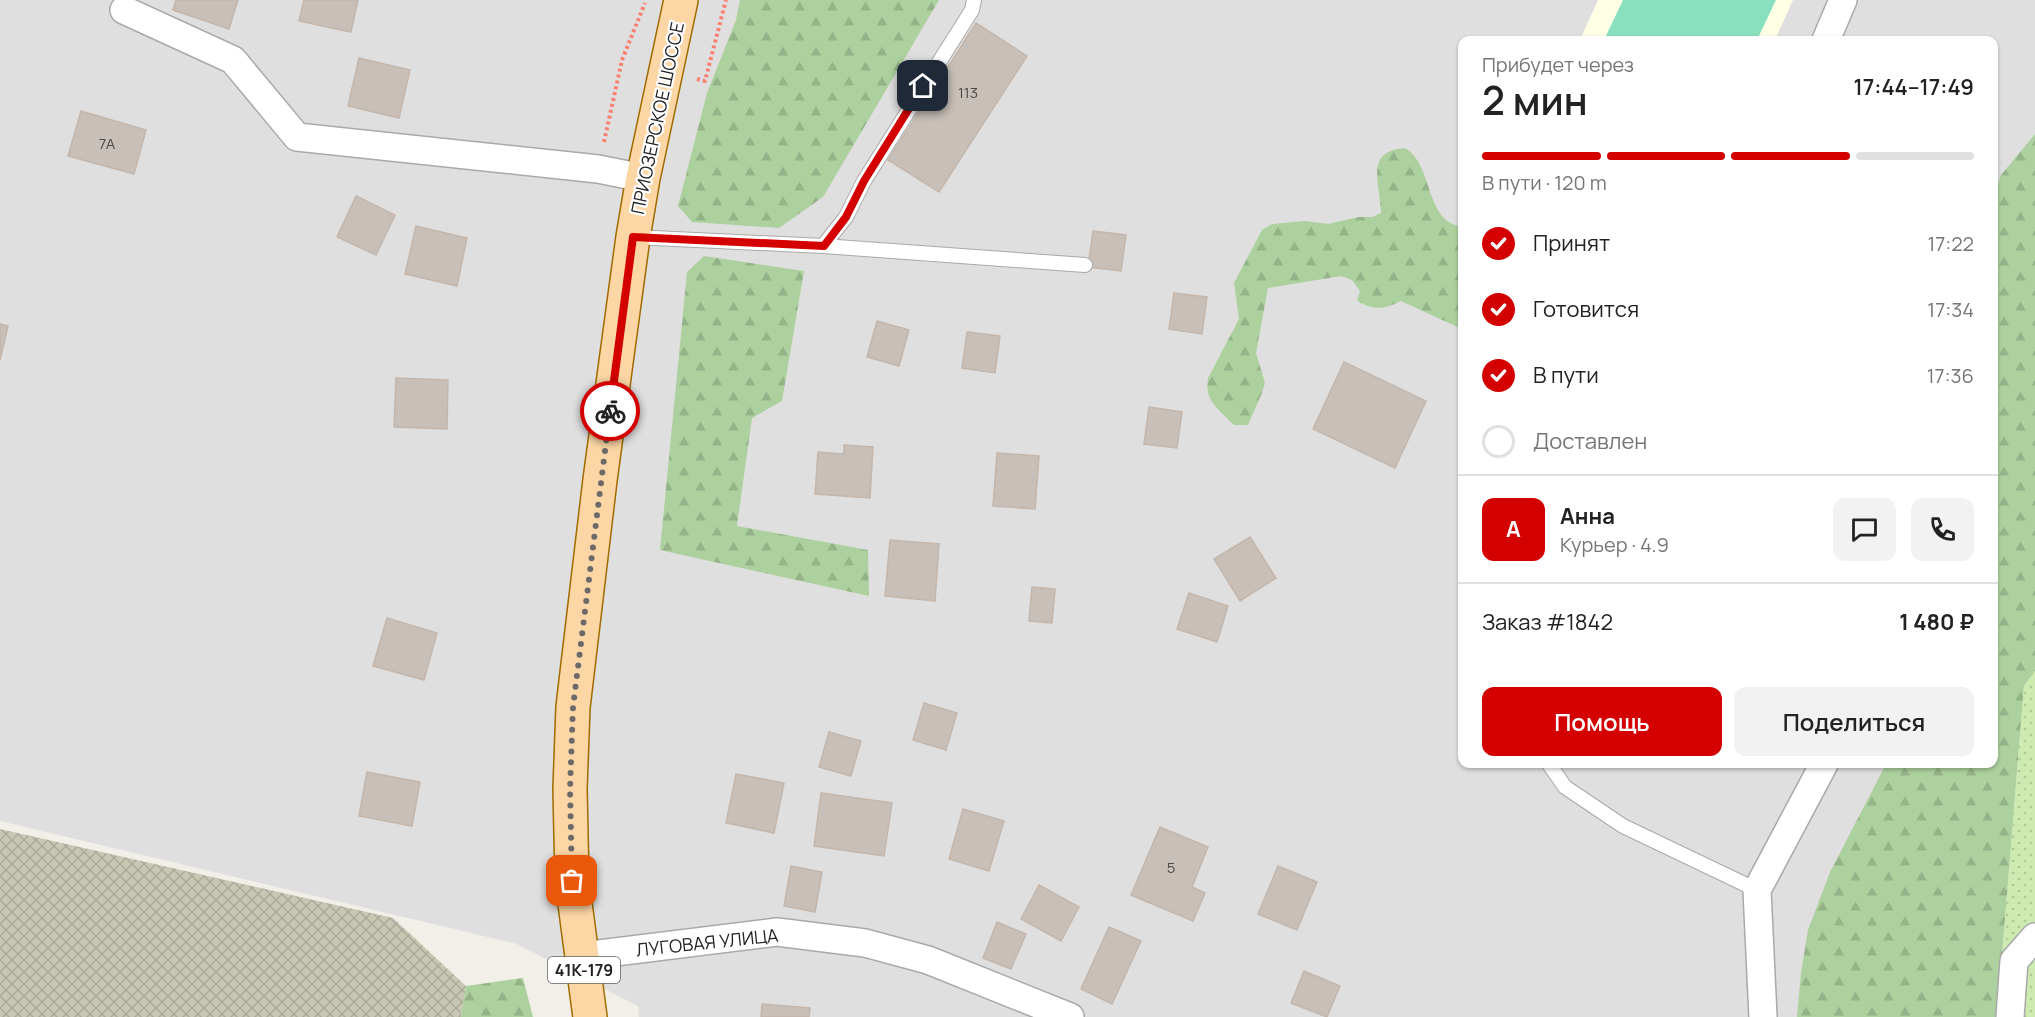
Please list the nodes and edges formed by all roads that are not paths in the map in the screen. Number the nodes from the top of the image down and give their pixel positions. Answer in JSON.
{"nodes":[{"id":1,"x":681,"y":0,"type":"edge"},
{"id":2,"x":974,"y":0,"type":"edge"},
{"id":3,"x":1843,"y":0,"type":"edge"},
{"id":4,"x":124,"y":10,"type":"dead end"},
{"id":5,"x":1828,"y":36,"type":"edge"},
{"id":6,"x":643,"y":178,"type":"junction"},
{"id":7,"x":633,"y":237,"type":"junction"},
{"id":8,"x":824,"y":246,"type":"junction"},
{"id":9,"x":1085,"y":266,"type":"dead end"},
{"id":10,"x":1552,"y":768,"type":"edge"},
{"id":11,"x":1822,"y":768,"type":"edge"},
{"id":12,"x":1757,"y":890,"type":"junction"},
{"id":13,"x":2035,"y":937,"type":"edge"},
{"id":14,"x":583,"y":956,"type":"junction"},
{"id":15,"x":590,"y":1017,"type":"edge"},
{"id":16,"x":1070,"y":1017,"type":"edge"},
{"id":17,"x":1763,"y":1017,"type":"edge"},
{"id":18,"x":2010,"y":1017,"type":"edge"}],
"edges":[{"from":1,"to":6,"type":"main road","name":"ПРИОЗЕРСКОЕ ШОССЕ"},
{"from":2,"to":8,"type":"lane"},
{"from":3,"to":5,"type":"street"},
{"from":4,"to":6,"type":"street"},
{"from":6,"to":7,"type":"main road","name":"ПРИОЗЕРСКОЕ ШОССЕ"},
{"from":7,"to":8,"type":"lane"},
{"from":7,"to":14,"type":"main road","name":"ПРИОЗЕРСКОЕ ШОССЕ","number":"41К-179"},
{"from":8,"to":9,"type":"lane"},
{"from":10,"to":12,"type":"lane"},
{"from":11,"to":12,"type":"street"},
{"from":12,"to":17,"type":"street"},
{"from":13,"to":18,"type":"street"},
{"from":14,"to":15,"type":"main road","number":"41К-179"},
{"from":14,"to":16,"type":"street","name":"ЛУГОВАЯ УЛИЦА"}]}
